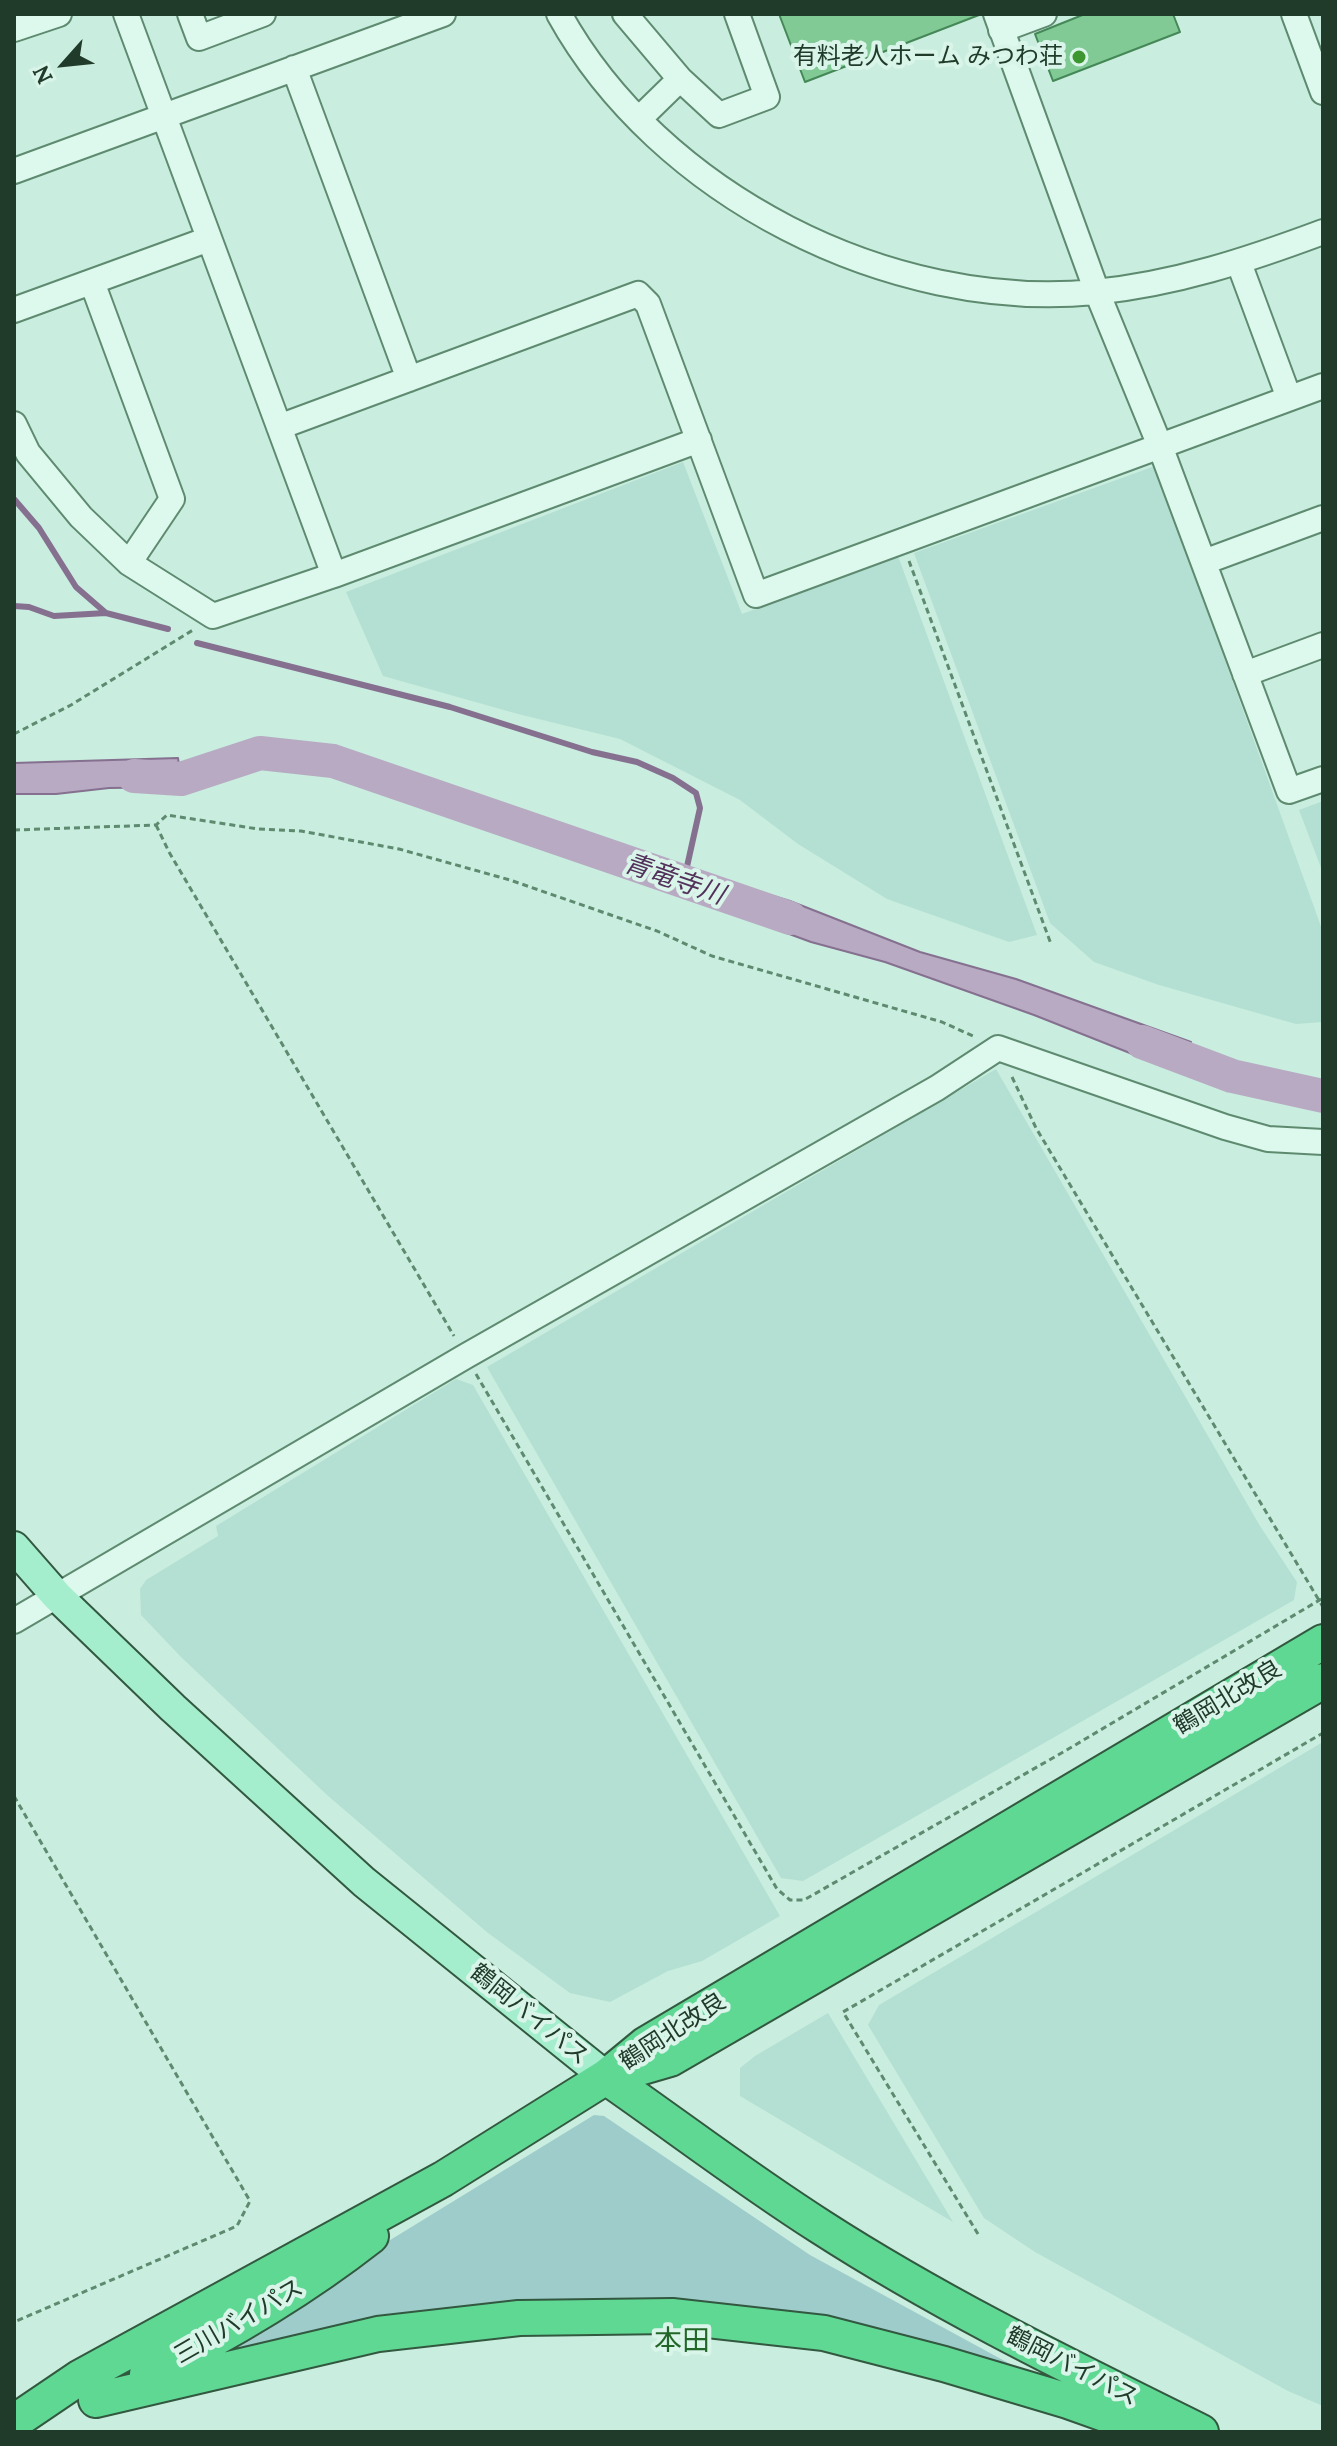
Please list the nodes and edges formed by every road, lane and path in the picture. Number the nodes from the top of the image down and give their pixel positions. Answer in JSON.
{"nodes":[{"id":1,"x":59,"y":14,"type":"edge"},
{"id":2,"x":126,"y":14,"type":"edge"},
{"id":3,"x":190,"y":14,"type":"edge"},
{"id":4,"x":263,"y":14,"type":"edge"},
{"id":5,"x":443,"y":14,"type":"edge"},
{"id":6,"x":559,"y":14,"type":"edge"},
{"id":7,"x":625,"y":14,"type":"edge"},
{"id":8,"x":737,"y":14,"type":"edge"},
{"id":9,"x":1044,"y":14,"type":"edge"},
{"id":10,"x":1294,"y":14,"type":"edge"},
{"id":11,"x":998,"y":22,"type":"edge"},
{"id":12,"x":14,"y":29,"type":"edge"},
{"id":13,"x":1318,"y":64,"type":"edge"},
{"id":14,"x":294,"y":68,"type":"junction"},
{"id":15,"x":680,"y":79,"type":"junction"},
{"id":16,"x":1323,"y":92,"type":"edge"},
{"id":17,"x":164,"y":116,"type":"junction"},
{"id":18,"x":639,"y":119,"type":"junction"},
{"id":19,"x":14,"y":171,"type":"edge"},
{"id":20,"x":1323,"y":232,"type":"edge"},
{"id":21,"x":209,"y":239,"type":"junction"},
{"id":22,"x":1239,"y":263,"type":"junction"},
{"id":23,"x":92,"y":282,"type":"junction"},
{"id":24,"x":1097,"y":292,"type":"junction"},
{"id":25,"x":14,"y":310,"type":"edge"},
{"id":26,"x":409,"y":379,"type":"junction"},
{"id":27,"x":1323,"y":386,"type":"edge"},
{"id":28,"x":1289,"y":398,"type":"junction"},
{"id":29,"x":14,"y":424,"type":"edge"},
{"id":30,"x":279,"y":427,"type":"junction"},
{"id":31,"x":699,"y":440,"type":"junction"},
{"id":32,"x":1160,"y":446,"type":"junction"},
{"id":33,"x":1323,"y":518,"type":"edge"},
{"id":34,"x":902,"y":542,"type":"junction"},
{"id":35,"x":1204,"y":562,"type":"junction"},
{"id":36,"x":129,"y":563,"type":"junction"},
{"id":37,"x":334,"y":575,"type":"junction"},
{"id":38,"x":213,"y":616,"type":"junction"},
{"id":39,"x":1323,"y":645,"type":"edge"},
{"id":40,"x":1245,"y":674,"type":"junction"},
{"id":41,"x":14,"y":734,"type":"edge"},
{"id":42,"x":1323,"y":779,"type":"edge"},
{"id":43,"x":156,"y":825,"type":"junction"},
{"id":44,"x":14,"y":830,"type":"edge"},
{"id":45,"x":1051,"y":944,"type":"dead end"},
{"id":46,"x":998,"y":1048,"type":"junction"},
{"id":47,"x":1323,"y":1142,"type":"edge"},
{"id":48,"x":466,"y":1356,"type":"junction"},
{"id":49,"x":14,"y":1547,"type":"edge"},
{"id":50,"x":57,"y":1596,"type":"junction"},
{"id":51,"x":1321,"y":1599,"type":"edge"},
{"id":52,"x":1323,"y":1607,"type":"edge"},
{"id":53,"x":14,"y":1621,"type":"edge"},
{"id":54,"x":1323,"y":1642,"type":"edge"},
{"id":55,"x":1323,"y":1681,"type":"edge"},
{"id":56,"x":1323,"y":1733,"type":"edge"},
{"id":57,"x":14,"y":1796,"type":"edge"},
{"id":58,"x":606,"y":2077,"type":"junction"},
{"id":59,"x":443,"y":2179,"type":"junction"},
{"id":60,"x":978,"y":2234,"type":"dead end"},
{"id":61,"x":14,"y":2322,"type":"edge"},
{"id":62,"x":96,"y":2400,"type":"junction"},
{"id":63,"x":14,"y":2422,"type":"edge"},
{"id":64,"x":14,"y":2431,"type":"edge"},
{"id":65,"x":1155,"y":2432,"type":"edge"},
{"id":66,"x":1201,"y":2432,"type":"edge"}],
"edges":[{"from":1,"to":12,"type":"street"},
{"from":2,"to":17,"type":"street"},
{"from":3,"to":4,"type":"street"},
{"from":5,"to":14,"type":"street"},
{"from":6,"to":18,"type":"street"},
{"from":7,"to":15,"type":"street"},
{"from":8,"to":15,"type":"street"},
{"from":9,"to":11,"type":"street"},
{"from":10,"to":13,"type":"street"},
{"from":11,"to":24,"type":"street"},
{"from":13,"to":16,"type":"street"},
{"from":14,"to":17,"type":"street"},
{"from":14,"to":26,"type":"street"},
{"from":15,"to":18,"type":"street"},
{"from":17,"to":19,"type":"street"},
{"from":17,"to":21,"type":"street"},
{"from":18,"to":24,"type":"street"},
{"from":20,"to":22,"type":"street"},
{"from":21,"to":23,"type":"street"},
{"from":21,"to":30,"type":"street"},
{"from":22,"to":24,"type":"street"},
{"from":22,"to":28,"type":"street"},
{"from":23,"to":25,"type":"street"},
{"from":23,"to":36,"type":"street"},
{"from":24,"to":32,"type":"street"},
{"from":26,"to":30,"type":"street"},
{"from":26,"to":31,"type":"street"},
{"from":27,"to":28,"type":"street"},
{"from":28,"to":32,"type":"street"},
{"from":29,"to":36,"type":"street"},
{"from":30,"to":37,"type":"street"},
{"from":31,"to":34,"type":"street"},
{"from":31,"to":37,"type":"street"},
{"from":32,"to":34,"type":"street"},
{"from":32,"to":35,"type":"street"},
{"from":33,"to":35,"type":"street"},
{"from":34,"to":45,"type":"path"},
{"from":35,"to":40,"type":"street"},
{"from":36,"to":38,"type":"street"},
{"from":37,"to":38,"type":"street"},
{"from":38,"to":41,"type":"path"},
{"from":39,"to":40,"type":"street"},
{"from":40,"to":42,"type":"street"},
{"from":43,"to":44,"type":"path"},
{"from":43,"to":46,"type":"path"},
{"from":43,"to":48,"type":"path"},
{"from":46,"to":47,"type":"street"},
{"from":46,"to":48,"type":"street"},
{"from":46,"to":51,"type":"path"},
{"from":48,"to":50,"type":"street"},
{"from":48,"to":51,"type":"path"},
{"from":49,"to":50,"type":"main road","name":"鶴岡バイパス"},
{"from":50,"to":53,"type":"street"},
{"from":50,"to":58,"type":"main road","name":"鶴岡バイパス"},
{"from":51,"to":52,"type":"path"},
{"from":54,"to":58,"type":"highway","name":"鶴岡北改良"},
{"from":55,"to":58,"type":"highway","name":"鶴岡北改良"},
{"from":56,"to":60,"type":"path"},
{"from":57,"to":61,"type":"path"},
{"from":58,"to":59,"type":"highway","name":"三川バイパス"},
{"from":58,"to":66,"type":"highway","name":"鶴岡バイパス"},
{"from":59,"to":62,"type":"highway","name":"三川バイパス"},
{"from":59,"to":63,"type":"highway","name":"三川バイパス"},
{"from":62,"to":64,"type":"highway","name":"三川バイパス"},
{"from":62,"to":65,"type":"highway"}]}
